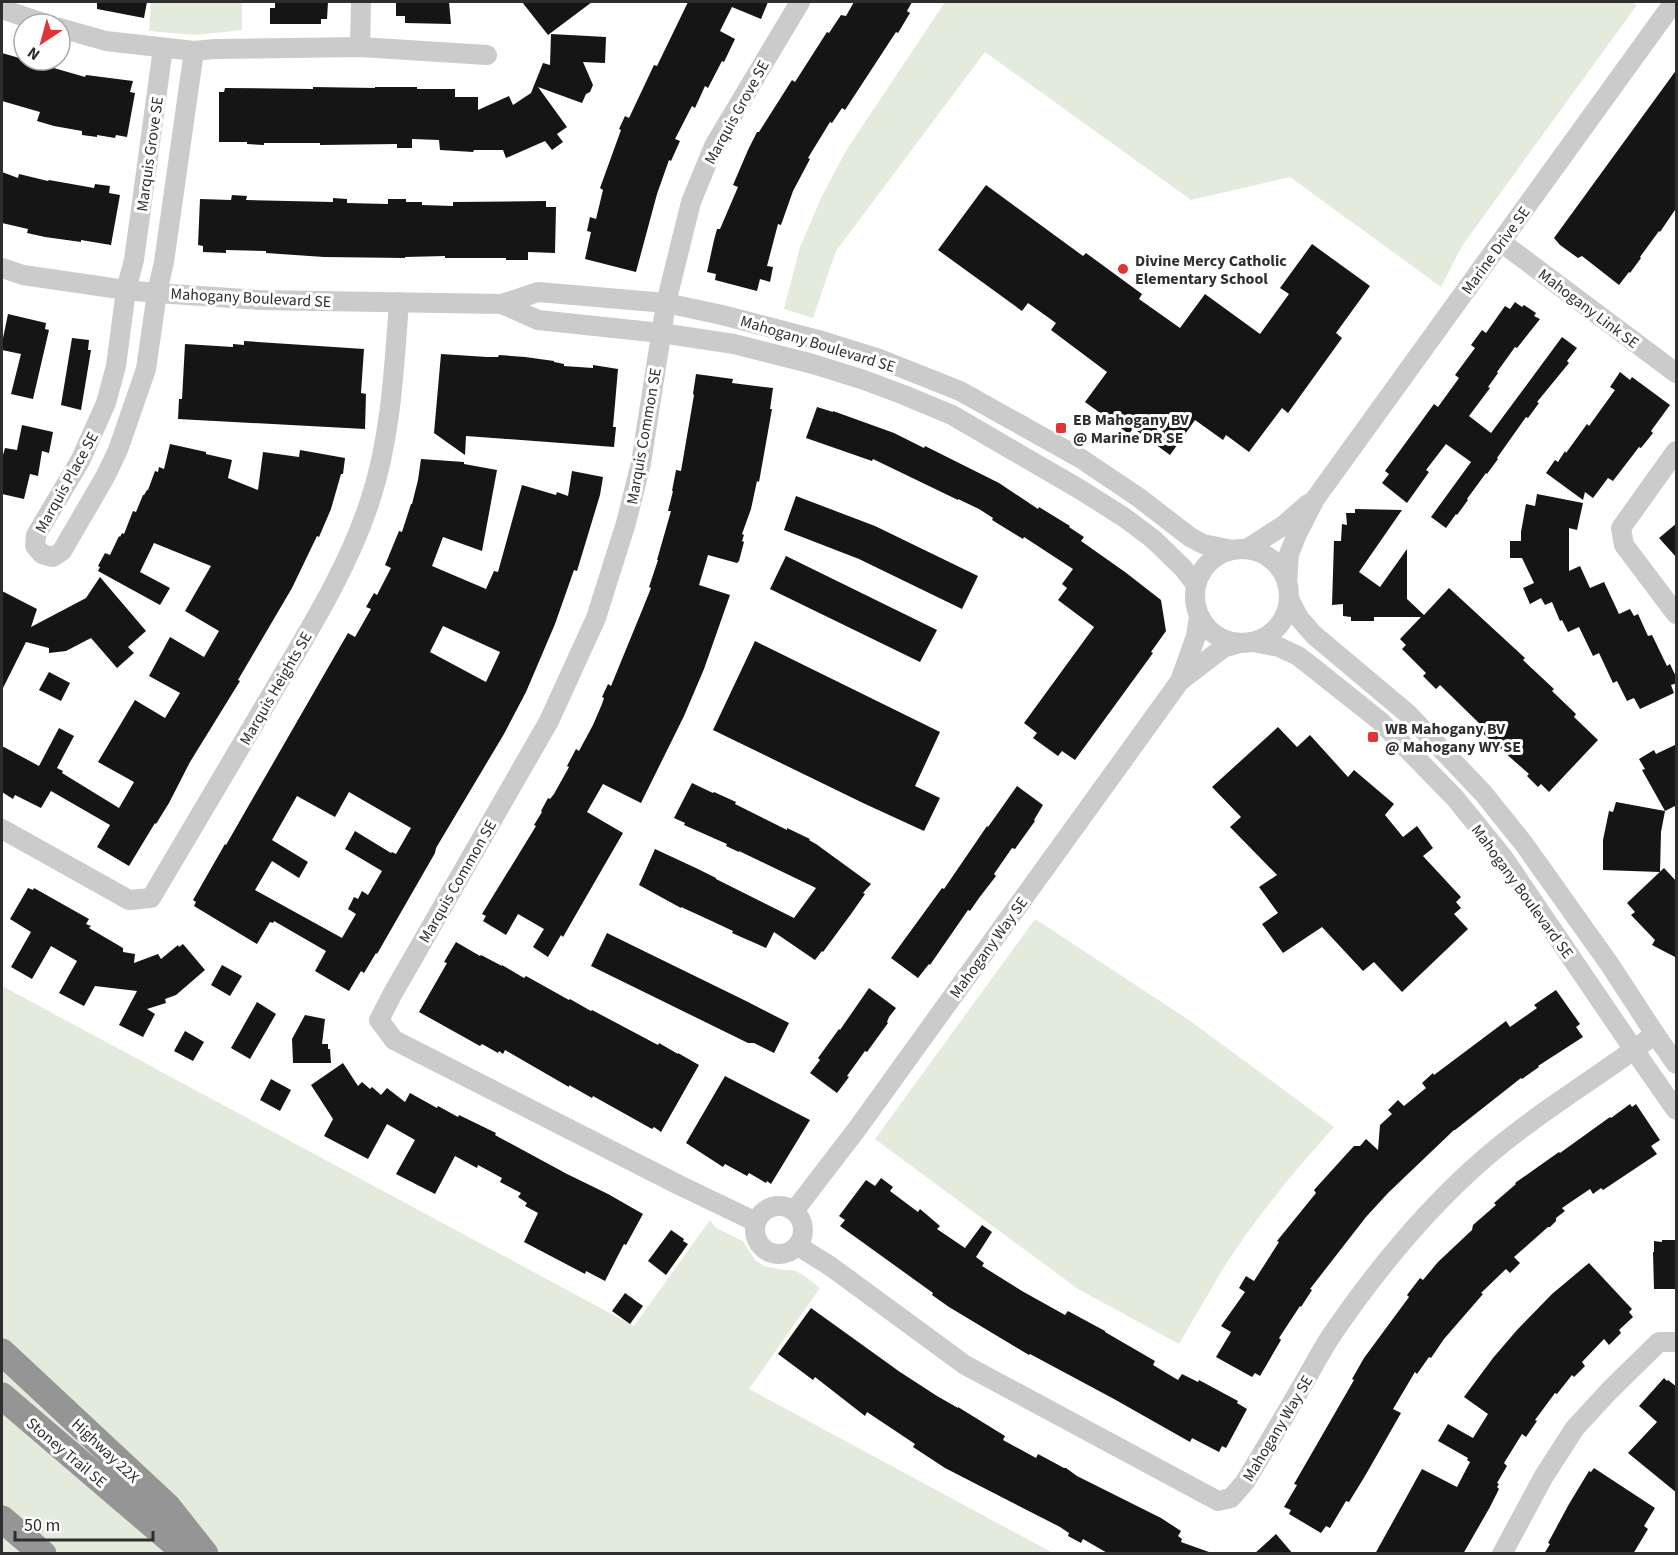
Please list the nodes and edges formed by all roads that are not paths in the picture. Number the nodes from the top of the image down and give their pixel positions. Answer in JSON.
{"nodes":[{"id":1,"x":361,"y":2,"type":"edge"},
{"id":2,"x":800,"y":2,"type":"edge"},
{"id":3,"x":1674,"y":2,"type":"edge"},
{"id":4,"x":72,"y":31,"type":"edge"},
{"id":5,"x":360,"y":47,"type":"junction"},
{"id":6,"x":163,"y":48,"type":"junction"},
{"id":7,"x":194,"y":51,"type":"junction"},
{"id":8,"x":487,"y":55,"type":"dead end"},
{"id":9,"x":1501,"y":242,"type":"junction"},
{"id":10,"x":2,"y":268,"type":"edge"},
{"id":11,"x":126,"y":290,"type":"junction"},
{"id":12,"x":157,"y":293,"type":"junction"},
{"id":13,"x":399,"y":302,"type":"junction"},
{"id":14,"x":666,"y":303,"type":"junction"},
{"id":15,"x":502,"y":304,"type":"junction"},
{"id":16,"x":661,"y":333,"type":"junction"},
{"id":17,"x":1677,"y":373,"type":"edge"},
{"id":18,"x":1677,"y":451,"type":"edge"},
{"id":19,"x":1315,"y":499,"type":"junction"},
{"id":20,"x":1240,"y":550,"type":"junction"},
{"id":21,"x":1196,"y":585,"type":"junction"},
{"id":22,"x":1288,"y":591,"type":"junction"},
{"id":23,"x":1677,"y":614,"type":"edge"},
{"id":24,"x":1199,"y":617,"type":"junction"},
{"id":25,"x":1245,"y":643,"type":"junction"},
{"id":26,"x":1180,"y":681,"type":"junction"},
{"id":27,"x":2,"y":829,"type":"edge"},
{"id":28,"x":1655,"y":1034,"type":"junction"},
{"id":29,"x":1634,"y":1050,"type":"junction"},
{"id":30,"x":1677,"y":1064,"type":"edge"},
{"id":31,"x":1677,"y":1110,"type":"edge"},
{"id":32,"x":794,"y":1211,"type":"junction"},
{"id":33,"x":756,"y":1222,"type":"junction"},
{"id":34,"x":798,"y":1246,"type":"junction"},
{"id":35,"x":1677,"y":1342,"type":"edge"},
{"id":36,"x":2,"y":1352,"type":"edge"},
{"id":37,"x":2,"y":1396,"type":"edge"},
{"id":38,"x":2,"y":1519,"type":"edge"},
{"id":39,"x":43,"y":1554,"type":"edge"},
{"id":40,"x":187,"y":1554,"type":"edge"},
{"id":41,"x":205,"y":1554,"type":"edge"},
{"id":42,"x":1502,"y":1554,"type":"edge"}],
"edges":[{"from":1,"to":5,"type":"street"},
{"from":2,"to":14,"type":"street","name":"Marquis Grove SE"},
{"from":3,"to":9,"type":"street","name":"Marine Drive SE"},
{"from":4,"to":6,"type":"street"},
{"from":5,"to":7,"type":"street"},
{"from":5,"to":8,"type":"street"},
{"from":6,"to":7,"type":"street"},
{"from":6,"to":11,"type":"street","name":"Marquis Grove SE"},
{"from":7,"to":12,"type":"street","name":"Marquis Grove SE"},
{"from":9,"to":17,"type":"street","name":"Mahogany Link SE"},
{"from":9,"to":19,"type":"street","name":"Marine Drive SE"},
{"from":10,"to":11,"type":"street","name":"Mahogany Boulevard SE"},
{"from":11,"to":12,"type":"street","name":"Mahogany Boulevard SE"},
{"from":11,"to":12,"type":"street","name":"Marquis Place SE"},
{"from":12,"to":13,"type":"street","name":"Mahogany Boulevard SE"},
{"from":13,"to":15,"type":"street","name":"Mahogany Boulevard SE"},
{"from":13,"to":27,"type":"street","name":"Marquis Heights SE"},
{"from":14,"to":15,"type":"street","name":"Mahogany Boulevard SE"},
{"from":14,"to":16,"type":"street","name":"Marquis Grove SE"},
{"from":14,"to":20,"type":"street","name":"Mahogany Boulevard SE"},
{"from":15,"to":16,"type":"street","name":"Mahogany Boulevard SE"},
{"from":16,"to":21,"type":"street","name":"Mahogany Boulevard SE"},
{"from":16,"to":33,"type":"street","name":"Marquis Common SE"},
{"from":18,"to":23,"type":"street"},
{"from":19,"to":20,"type":"street","name":"Marine Drive SE"},
{"from":19,"to":22,"type":"street","name":"Marine Drive SE"},
{"from":20,"to":21,"type":"street"},
{"from":20,"to":22,"type":"street"},
{"from":21,"to":24,"type":"street"},
{"from":22,"to":25,"type":"street"},
{"from":22,"to":28,"type":"street","name":"Mahogany Boulevard SE"},
{"from":24,"to":25,"type":"street"},
{"from":24,"to":26,"type":"street","name":"Mahogany Way SE"},
{"from":25,"to":26,"type":"street","name":"Mahogany Way SE"},
{"from":25,"to":29,"type":"street","name":"Mahogany Boulevard SE"},
{"from":26,"to":32,"type":"street","name":"Mahogany Way SE"},
{"from":28,"to":29,"type":"street","name":"Mahogany Way SE"},
{"from":28,"to":30,"type":"street","name":"Mahogany Boulevard SE"},
{"from":29,"to":31,"type":"street","name":"Mahogany Boulevard SE"},
{"from":29,"to":34,"type":"street","name":"Mahogany Way SE"},
{"from":32,"to":33,"type":"street"},
{"from":32,"to":34,"type":"street"},
{"from":33,"to":34,"type":"street"},
{"from":35,"to":42,"type":"street"},
{"from":36,"to":41,"type":"highway","name":"Highway 22X"},
{"from":37,"to":40,"type":"highway","name":"Stoney Trail SE"},
{"from":38,"to":39,"type":"highway"}]}
